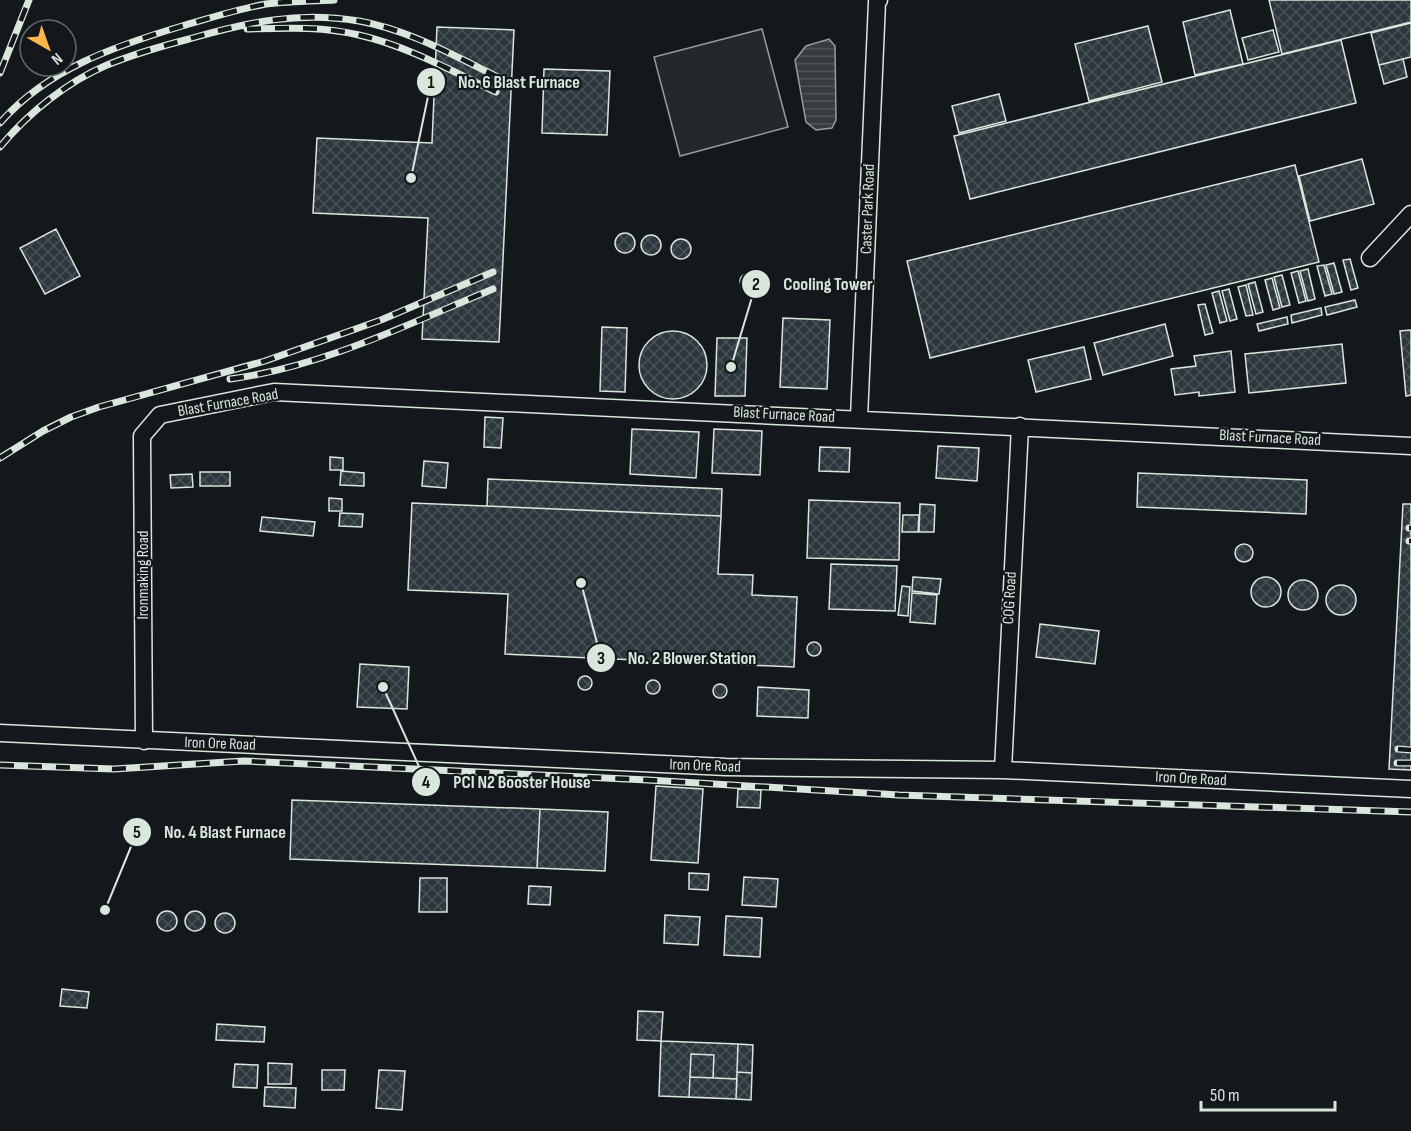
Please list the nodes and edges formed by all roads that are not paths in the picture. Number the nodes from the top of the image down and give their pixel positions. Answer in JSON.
{"nodes":[{"id":1,"x":879,"y":0,"type":"edge"},
{"id":2,"x":1411,"y":214,"type":"edge"},
{"id":3,"x":1370,"y":258,"type":"dead end"},
{"id":4,"x":160,"y":415,"type":"joint"},
{"id":5,"x":859,"y":418,"type":"junction"},
{"id":6,"x":1020,"y":426,"type":"junction"},
{"id":7,"x":1411,"y":446,"type":"edge"},
{"id":8,"x":0,"y":733,"type":"edge"},
{"id":9,"x":144,"y":741,"type":"junction"},
{"id":10,"x":1003,"y":770,"type":"junction"},
{"id":11,"x":1411,"y":789,"type":"edge"}],
"edges":[{"from":1,"to":5,"type":"street","name":"Caster Park Road"},
{"from":2,"to":3,"type":"street"},
{"from":4,"to":5,"type":"street","name":"Blast Furnace Road"},
{"from":4,"to":9,"type":"street","name":"Ironmaking Road"},
{"from":5,"to":6,"type":"street","name":"Blast Furnace Road"},
{"from":6,"to":7,"type":"street","name":"Blast Furnace Road"},
{"from":6,"to":10,"type":"street","name":"COG Road"},
{"from":8,"to":9,"type":"street","name":"Iron Ore Road"},
{"from":9,"to":10,"type":"street","name":"Iron Ore Road"},
{"from":10,"to":11,"type":"street","name":"Iron Ore Road"}]}
